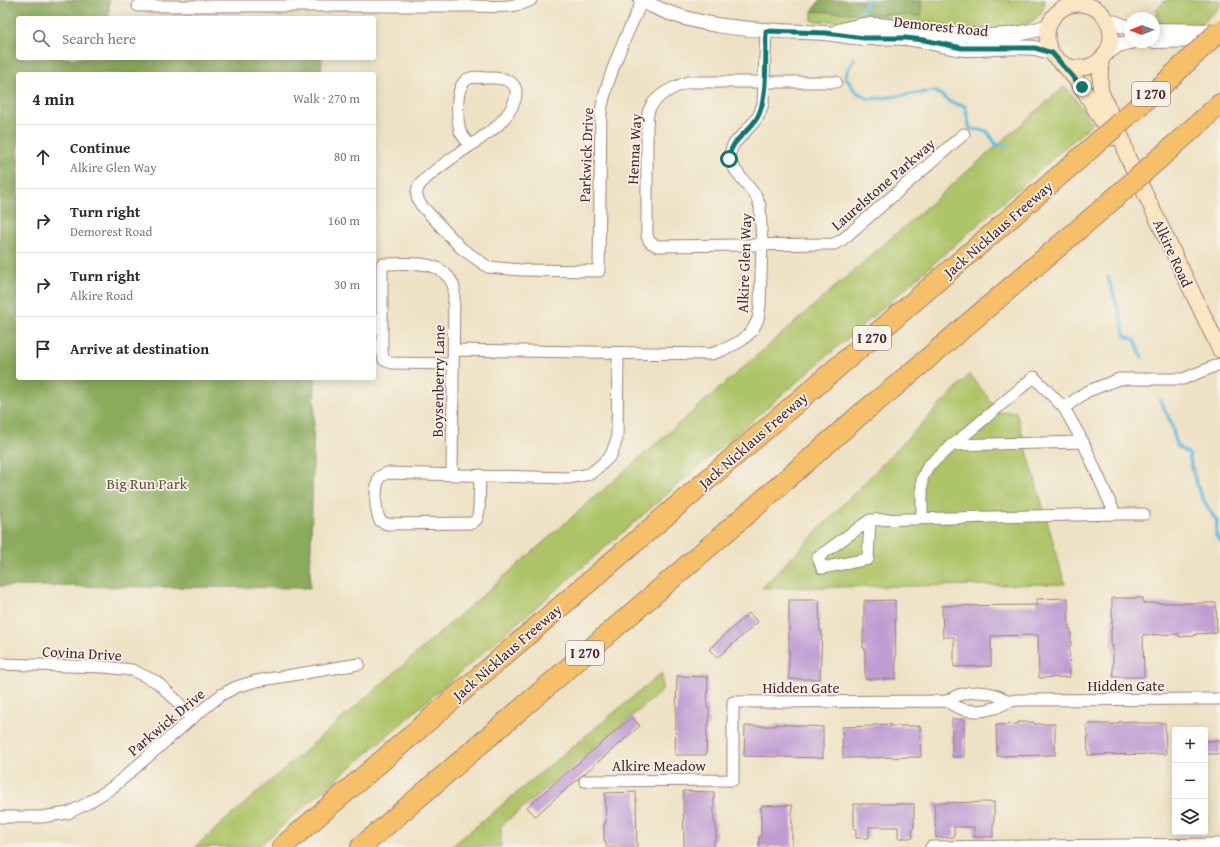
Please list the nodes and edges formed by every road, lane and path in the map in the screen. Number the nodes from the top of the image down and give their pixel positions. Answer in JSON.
{"nodes":[{"id":1,"x":531,"y":0,"type":"edge"},
{"id":2,"x":642,"y":0,"type":"edge"},
{"id":3,"x":1056,"y":0,"type":"edge"},
{"id":4,"x":1093,"y":4,"type":"edge"},
{"id":5,"x":138,"y":6,"type":"dead end"},
{"id":6,"x":1106,"y":20,"type":"junction"},
{"id":7,"x":1052,"y":21,"type":"junction"},
{"id":8,"x":1124,"y":26,"type":"edge"},
{"id":9,"x":1160,"y":30,"type":"edge"},
{"id":10,"x":766,"y":31,"type":"junction"},
{"id":11,"x":1220,"y":31,"type":"edge"},
{"id":12,"x":826,"y":33,"type":"junction"},
{"id":13,"x":1220,"y":40,"type":"edge"},
{"id":14,"x":1160,"y":41,"type":"edge"},
{"id":15,"x":1124,"y":44,"type":"edge"},
{"id":16,"x":1103,"y":56,"type":"junction"},
{"id":17,"x":1057,"y":58,"type":"junction"},
{"id":18,"x":765,"y":82,"type":"junction"},
{"id":19,"x":836,"y":82,"type":"dead end"},
{"id":20,"x":1220,"y":104,"type":"edge"},
{"id":21,"x":964,"y":134,"type":"dead end"},
{"id":22,"x":470,"y":146,"type":"junction"},
{"id":23,"x":1127,"y":156,"type":"junction"},
{"id":24,"x":650,"y":242,"type":"joint"},
{"id":25,"x":762,"y":245,"type":"junction"},
{"id":26,"x":454,"y":350,"type":"junction"},
{"id":27,"x":1220,"y":350,"type":"edge"},
{"id":28,"x":618,"y":353,"type":"junction"},
{"id":29,"x":453,"y":364,"type":"junction"},
{"id":30,"x":1220,"y":364,"type":"edge"},
{"id":31,"x":1064,"y":408,"type":"junction"},
{"id":32,"x":1083,"y":442,"type":"junction"},
{"id":33,"x":952,"y":446,"type":"junction"},
{"id":34,"x":452,"y":474,"type":"junction"},
{"id":35,"x":480,"y":475,"type":"junction"},
{"id":36,"x":1115,"y":514,"type":"junction"},
{"id":37,"x":1144,"y":514,"type":"dead end"},
{"id":38,"x":922,"y":518,"type":"junction"},
{"id":39,"x":870,"y":520,"type":"junction"},
{"id":40,"x":0,"y":664,"type":"edge"},
{"id":41,"x":359,"y":664,"type":"dead end"},
{"id":42,"x":1220,"y":699,"type":"edge"},
{"id":43,"x":948,"y":701,"type":"junction"},
{"id":44,"x":1007,"y":701,"type":"junction"},
{"id":45,"x":191,"y":720,"type":"junction"},
{"id":46,"x":733,"y":780,"type":"joint"},
{"id":47,"x":585,"y":781,"type":"dead end"},
{"id":48,"x":0,"y":817,"type":"edge"},
{"id":49,"x":1220,"y":844,"type":"edge"},
{"id":50,"x":282,"y":847,"type":"edge"},
{"id":51,"x":361,"y":847,"type":"edge"},
{"id":52,"x":931,"y":847,"type":"edge"}],
"edges":[{"from":1,"to":5,"type":"street"},
{"from":2,"to":10,"type":"street","name":"Demorest Road"},
{"from":2,"to":22,"type":"street","name":"Parkwick Drive"},
{"from":3,"to":7,"type":"main road"},
{"from":4,"to":6,"type":"main road"},
{"from":4,"to":7,"type":"main road"},
{"from":6,"to":8,"type":"street"},
{"from":6,"to":16,"type":"main road"},
{"from":7,"to":12,"type":"street","name":"Demorest Road"},
{"from":7,"to":17,"type":"main road"},
{"from":9,"to":11,"type":"street"},
{"from":10,"to":12,"type":"street","name":"Demorest Road"},
{"from":10,"to":18,"type":"street","name":"Alkire Glen Way"},
{"from":11,"to":50,"type":"highway","name":"Jack Nicklaus Freeway","number":"I 270","bridge":true},
{"from":12,"to":17,"type":"street","name":"Demorest Road"},
{"from":13,"to":14,"type":"street"},
{"from":15,"to":16,"type":"street"},
{"from":16,"to":17,"type":"main road"},
{"from":16,"to":23,"type":"main road","name":"Alkire Road"},
{"from":17,"to":23,"type":"main road","name":"Alkire Road"},
{"from":18,"to":19,"type":"street","name":"Henna Way"},
{"from":18,"to":24,"type":"street","name":"Henna Way"},
{"from":18,"to":25,"type":"street","name":"Alkire Glen Way"},
{"from":20,"to":51,"type":"highway","number":"I 270","bridge":true},
{"from":21,"to":25,"type":"street","name":"Laurelstone Parkway"},
{"from":22,"to":22,"type":"street"},
{"from":23,"to":27,"type":"main road","name":"Alkire Road"},
{"from":24,"to":25,"type":"street","name":"Laurelstone Parkway"},
{"from":25,"to":28,"type":"street","name":"Alkire Glen Way"},
{"from":26,"to":28,"type":"street","name":"Alkire Glen Way"},
{"from":26,"to":29,"type":"street","name":"Boysenberry Lane"},
{"from":26,"to":29,"type":"street","name":"Boysenberry Lane"},
{"from":28,"to":35,"type":"street"},
{"from":29,"to":34,"type":"street","name":"Boysenberry Lane"},
{"from":30,"to":31,"type":"street"},
{"from":31,"to":32,"type":"street"},
{"from":31,"to":33,"type":"street"},
{"from":32,"to":33,"type":"street"},
{"from":32,"to":36,"type":"street"},
{"from":33,"to":38,"type":"street"},
{"from":34,"to":35,"type":"street"},
{"from":34,"to":35,"type":"street"},
{"from":36,"to":37,"type":"street"},
{"from":36,"to":38,"type":"street"},
{"from":38,"to":39,"type":"street"},
{"from":39,"to":39,"type":"street"},
{"from":40,"to":45,"type":"street","name":"Covina Drive"},
{"from":41,"to":45,"type":"street","name":"Parkwick Drive"},
{"from":42,"to":44,"type":"street","name":"Hidden Gate"},
{"from":43,"to":44,"type":"street","name":"Hidden Gate"},
{"from":43,"to":44,"type":"street","name":"Hidden Gate"},
{"from":43,"to":46,"type":"street","name":"Hidden Gate"},
{"from":45,"to":48,"type":"street","name":"Parkwick Drive"},
{"from":46,"to":47,"type":"street","name":"Alkire Meadow"},
{"from":49,"to":52,"type":"street"}]}
